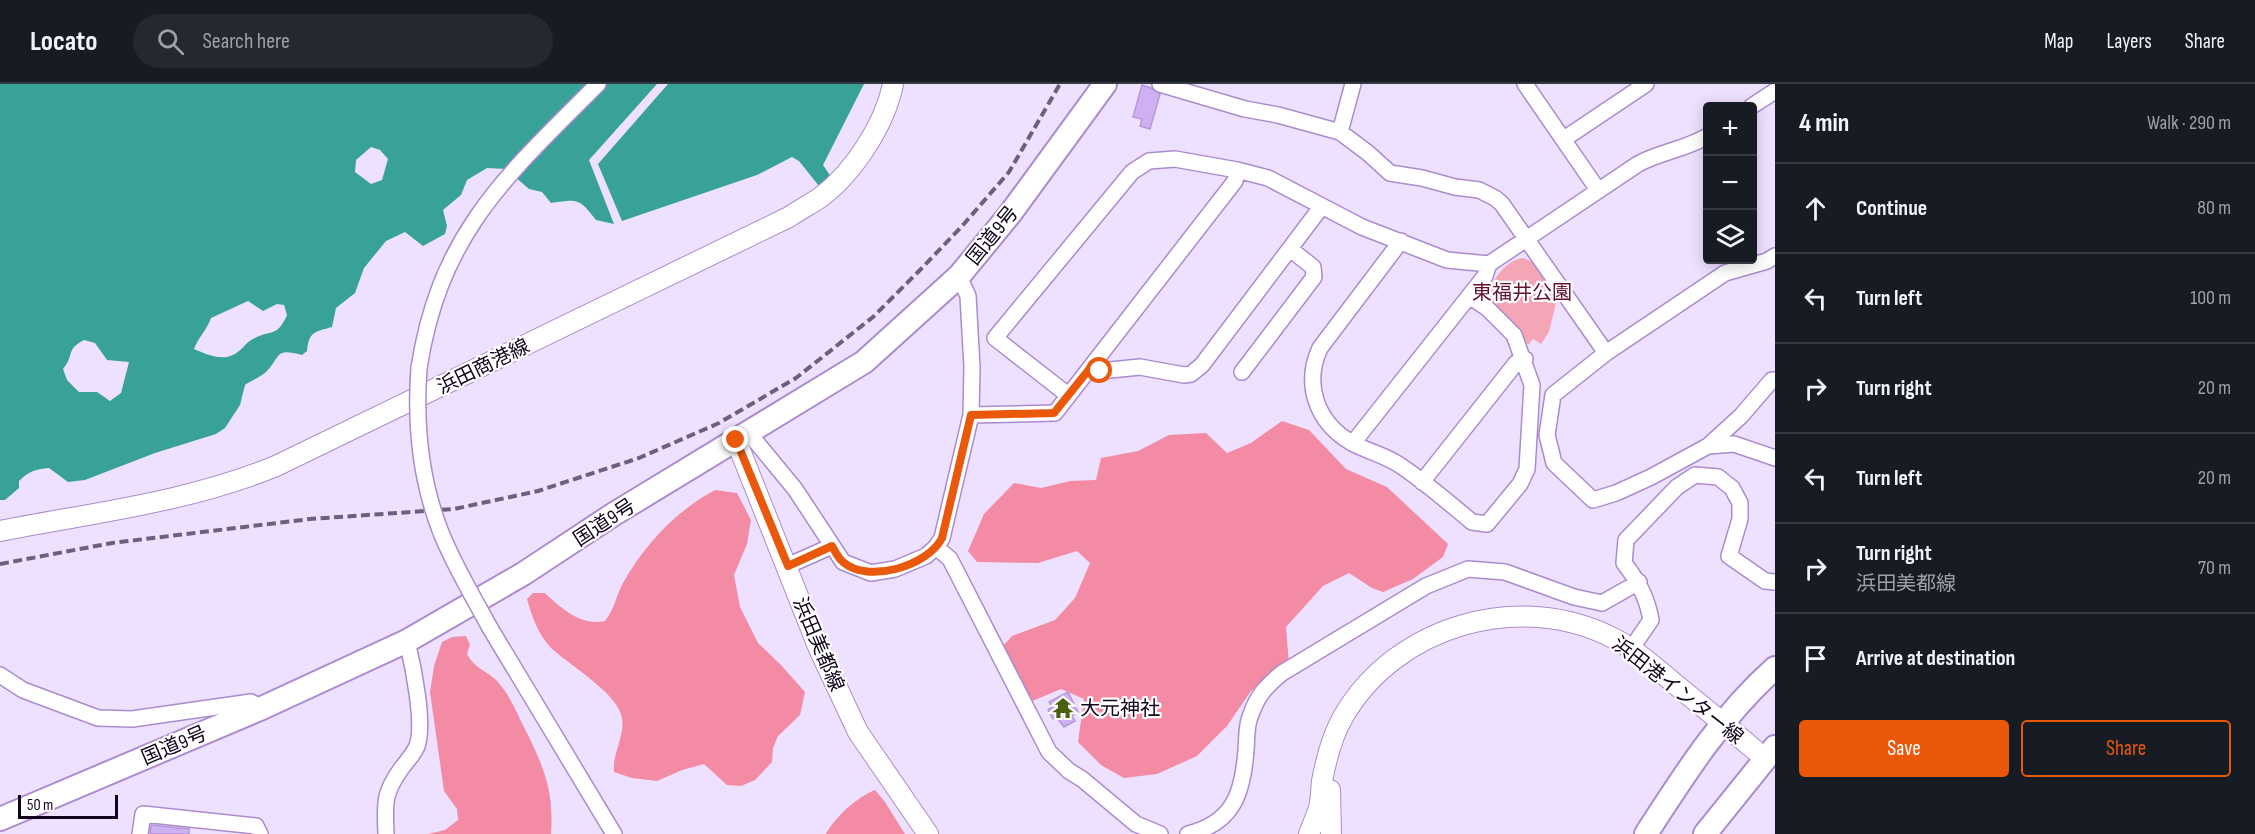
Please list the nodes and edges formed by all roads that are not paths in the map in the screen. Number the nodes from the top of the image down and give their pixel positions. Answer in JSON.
{"nodes":[{"id":1,"x":598,"y":84,"type":"edge"},
{"id":2,"x":893,"y":84,"type":"edge"},
{"id":3,"x":1105,"y":84,"type":"edge"},
{"id":4,"x":1161,"y":84,"type":"edge"},
{"id":5,"x":1353,"y":84,"type":"edge"},
{"id":6,"x":1525,"y":84,"type":"edge"},
{"id":7,"x":1646,"y":84,"type":"edge"},
{"id":8,"x":1773,"y":89,"type":"edge"},
{"id":9,"x":1757,"y":102,"type":"edge"},
{"id":10,"x":1340,"y":132,"type":"junction"},
{"id":11,"x":1703,"y":137,"type":"edge"},
{"id":12,"x":1564,"y":139,"type":"junction"},
{"id":13,"x":1237,"y":170,"type":"junction"},
{"id":14,"x":1598,"y":190,"type":"junction"},
{"id":15,"x":1322,"y":206,"type":"junction"},
{"id":16,"x":1526,"y":239,"type":"junction"},
{"id":17,"x":1401,"y":240,"type":"junction"},
{"id":18,"x":1290,"y":249,"type":"junction"},
{"id":19,"x":1775,"y":256,"type":"edge"},
{"id":20,"x":1489,"y":264,"type":"junction"},
{"id":21,"x":959,"y":276,"type":"junction"},
{"id":22,"x":1469,"y":296,"type":"junction"},
{"id":23,"x":1606,"y":353,"type":"junction"},
{"id":24,"x":1525,"y":359,"type":"junction"},
{"id":25,"x":1091,"y":367,"type":"junction"},
{"id":26,"x":1242,"y":372,"type":"dead end"},
{"id":27,"x":1775,"y":380,"type":"edge"},
{"id":28,"x":1068,"y":395,"type":"junction"},
{"id":29,"x":971,"y":415,"type":"junction"},
{"id":30,"x":742,"y":436,"type":"junction"},
{"id":31,"x":1353,"y":443,"type":"junction"},
{"id":32,"x":1708,"y":446,"type":"junction"},
{"id":33,"x":1775,"y":458,"type":"edge"},
{"id":34,"x":1422,"y":482,"type":"junction"},
{"id":35,"x":0,"y":531,"type":"edge"},
{"id":36,"x":832,"y":546,"type":"junction"},
{"id":37,"x":936,"y":547,"type":"junction"},
{"id":38,"x":788,"y":566,"type":"junction"},
{"id":39,"x":1639,"y":582,"type":"junction"},
{"id":40,"x":1775,"y":582,"type":"edge"},
{"id":41,"x":407,"y":641,"type":"junction"},
{"id":42,"x":1631,"y":649,"type":"junction"},
{"id":43,"x":1775,"y":668,"type":"edge"},
{"id":44,"x":0,"y":675,"type":"edge"},
{"id":45,"x":262,"y":708,"type":"junction"},
{"id":46,"x":1723,"y":723,"type":"junction"},
{"id":47,"x":1331,"y":746,"type":"junction"},
{"id":48,"x":1765,"y":749,"type":"edge"},
{"id":49,"x":1319,"y":807,"type":"junction"},
{"id":50,"x":0,"y":819,"type":"edge"},
{"id":51,"x":140,"y":834,"type":"edge"},
{"id":52,"x":260,"y":834,"type":"edge"},
{"id":53,"x":386,"y":834,"type":"edge"},
{"id":54,"x":614,"y":834,"type":"edge"},
{"id":55,"x":928,"y":834,"type":"edge"},
{"id":56,"x":1160,"y":834,"type":"edge"},
{"id":57,"x":1188,"y":834,"type":"edge"},
{"id":58,"x":1309,"y":834,"type":"edge"},
{"id":59,"x":1318,"y":834,"type":"edge"},
{"id":60,"x":1331,"y":834,"type":"edge"},
{"id":61,"x":1646,"y":834,"type":"edge"},
{"id":62,"x":1706,"y":834,"type":"edge"}],
"edges":[{"from":1,"to":54,"type":"street","bridge":true},
{"from":2,"to":35,"type":"main road","name":"浜田商港線"},
{"from":3,"to":21,"type":"highway","name":"国道9号"},
{"from":4,"to":10,"type":"street"},
{"from":5,"to":10,"type":"street"},
{"from":6,"to":12,"type":"street"},
{"from":7,"to":12,"type":"street"},
{"from":8,"to":9,"type":"street"},
{"from":10,"to":16,"type":"street"},
{"from":11,"to":14,"type":"street"},
{"from":12,"to":14,"type":"street"},
{"from":13,"to":15,"type":"street"},
{"from":13,"to":25,"type":"street"},
{"from":13,"to":28,"type":"street"},
{"from":14,"to":16,"type":"street"},
{"from":15,"to":17,"type":"street"},
{"from":15,"to":18,"type":"street"},
{"from":16,"to":20,"type":"street"},
{"from":16,"to":23,"type":"street"},
{"from":17,"to":20,"type":"street"},
{"from":17,"to":31,"type":"street"},
{"from":18,"to":25,"type":"street"},
{"from":18,"to":26,"type":"street"},
{"from":19,"to":23,"type":"street"},
{"from":20,"to":22,"type":"street"},
{"from":21,"to":29,"type":"street"},
{"from":21,"to":30,"type":"highway","name":"国道9号"},
{"from":22,"to":24,"type":"street"},
{"from":22,"to":31,"type":"street"},
{"from":23,"to":32,"type":"street"},
{"from":24,"to":34,"type":"street"},
{"from":24,"to":34,"type":"street"},
{"from":25,"to":28,"type":"street"},
{"from":27,"to":32,"type":"street"},
{"from":28,"to":29,"type":"street"},
{"from":29,"to":37,"type":"street"},
{"from":30,"to":36,"type":"street"},
{"from":30,"to":38,"type":"main road","name":"浜田美都線"},
{"from":30,"to":41,"type":"highway","name":"国道9号"},
{"from":31,"to":34,"type":"street"},
{"from":32,"to":33,"type":"street"},
{"from":36,"to":37,"type":"street"},
{"from":36,"to":38,"type":"street"},
{"from":37,"to":56,"type":"street"},
{"from":38,"to":55,"type":"main road","name":"浜田美都線"},
{"from":39,"to":40,"type":"street"},
{"from":39,"to":42,"type":"street"},
{"from":39,"to":57,"type":"street"},
{"from":41,"to":45,"type":"highway","name":"国道9号"},
{"from":41,"to":53,"type":"street"},
{"from":42,"to":46,"type":"main road","name":"浜田港インター線"},
{"from":42,"to":47,"type":"main road","name":"浜田港インター線"},
{"from":43,"to":46,"type":"highway"},
{"from":44,"to":45,"type":"street"},
{"from":45,"to":50,"type":"highway","name":"国道9号"},
{"from":46,"to":48,"type":"main road","name":"浜田港インター線"},
{"from":46,"to":61,"type":"highway"},
{"from":47,"to":49,"type":"main road","name":"浜田港インター線"},
{"from":47,"to":60,"type":"main road","name":"浜田港インター線"},
{"from":48,"to":62,"type":"highway"},
{"from":49,"to":58,"type":"main road","name":"浜田港インター線"},
{"from":49,"to":59,"type":"street"},
{"from":51,"to":52,"type":"street"}]}
